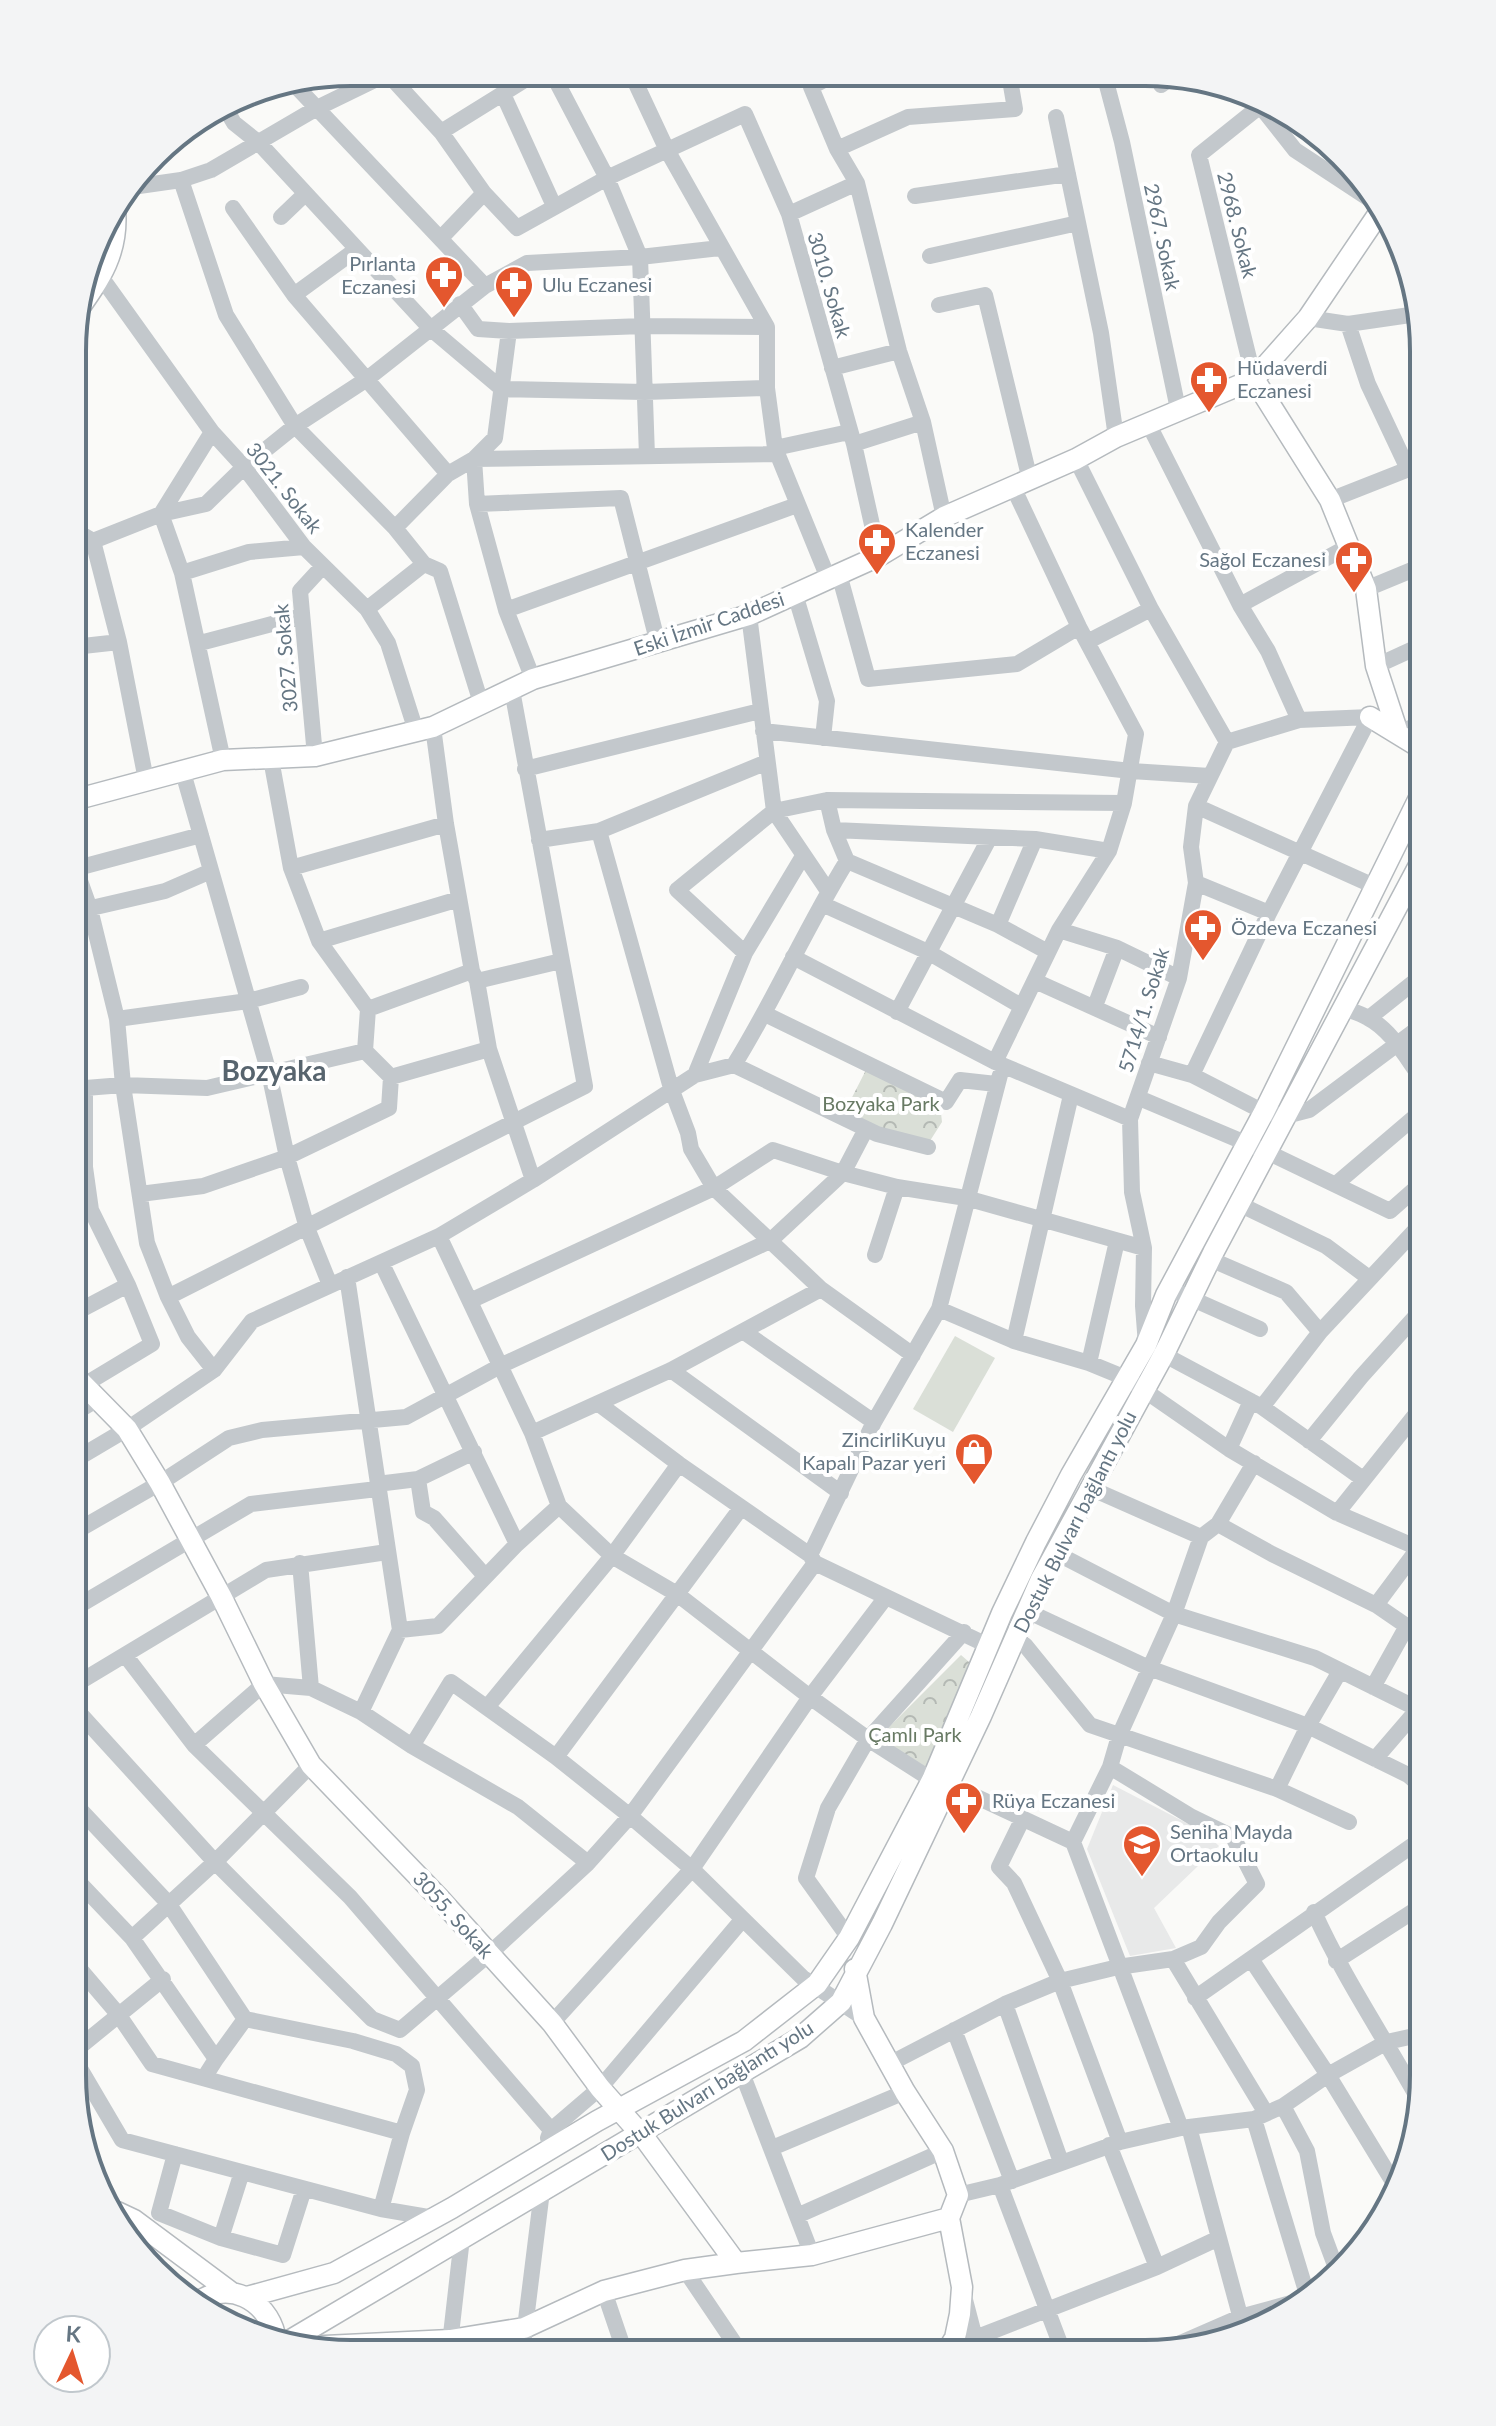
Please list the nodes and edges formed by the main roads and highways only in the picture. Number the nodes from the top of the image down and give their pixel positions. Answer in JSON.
{"nodes":[{"id":1,"x":1375,"y":219,"type":"edge"},
{"id":2,"x":114,"y":233,"type":"edge"},
{"id":3,"x":100,"y":266,"type":"edge"},
{"id":4,"x":1254,"y":379,"type":"junction"},
{"id":5,"x":1370,"y":717,"type":"road end"},
{"id":6,"x":1398,"y":733,"type":"junction"},
{"id":7,"x":1410,"y":741,"type":"edge"},
{"id":8,"x":86,"y":797,"type":"edge"},
{"id":9,"x":1410,"y":816,"type":"edge"},
{"id":10,"x":1410,"y":883,"type":"edge"},
{"id":11,"x":1155,"y":1349,"type":"junction"},
{"id":12,"x":1136,"y":1384,"type":"junction"},
{"id":13,"x":86,"y":1387,"type":"edge"},
{"id":14,"x":940,"y":1782,"type":"junction"},
{"id":15,"x":849,"y":1938,"type":"junction"},
{"id":16,"x":856,"y":1974,"type":"junction"},
{"id":17,"x":618,"y":2109,"type":"junction"},
{"id":18,"x":640,"y":2133,"type":"junction"},
{"id":19,"x":127,"y":2217,"type":"edge"},
{"id":20,"x":949,"y":2218,"type":"junction"},
{"id":21,"x":736,"y":2263,"type":"junction"},
{"id":22,"x":239,"y":2295,"type":"junction"},
{"id":23,"x":208,"y":2298,"type":"edge"},
{"id":24,"x":273,"y":2328,"type":"edge"},
{"id":25,"x":300,"y":2335,"type":"edge"},
{"id":26,"x":474,"y":2340,"type":"edge"},
{"id":27,"x":954,"y":2340,"type":"edge"}],
"edges":[{"from":1,"to":4,"type":"main road","name":"Eski İzmir Caddesi"},
{"from":2,"to":3,"type":"main road"},
{"from":4,"to":6,"type":"main road"},
{"from":4,"to":8,"type":"main road","name":"Eski İzmir Caddesi"},
{"from":5,"to":6,"type":"main road"},
{"from":6,"to":7,"type":"main road"},
{"from":9,"to":11,"type":"main road","name":"Dostuk Bulvarı bağlantı yolu"},
{"from":10,"to":11,"type":"main road","name":"Dostuk Bulvarı bağlantı yolu"},
{"from":11,"to":12,"type":"main road","name":"Dostuk Bulvarı bağlantı yolu"},
{"from":12,"to":14,"type":"main road","name":"Dostuk Bulvarı bağlantı yolu"},
{"from":12,"to":14,"type":"main road","name":"Dostuk Bulvarı bağlantı yolu"},
{"from":13,"to":17,"type":"main road","name":"3055. Sokak"},
{"from":14,"to":15,"type":"main road","name":"Dostuk Bulvarı bağlantı yolu"},
{"from":14,"to":16,"type":"main road","name":"Dostuk Bulvarı bağlantı yolu"},
{"from":15,"to":16,"type":"main road"},
{"from":15,"to":17,"type":"main road","name":"Dostuk Bulvarı bağlantı yolu"},
{"from":16,"to":18,"type":"main road","name":"Dostuk Bulvarı bağlantı yolu"},
{"from":16,"to":20,"type":"main road"},
{"from":17,"to":18,"type":"main road","name":"3055. Sokak"},
{"from":17,"to":22,"type":"main road","name":"Dostuk Bulvarı bağlantı yolu"},
{"from":18,"to":21,"type":"main road","name":"3055. Sokak"},
{"from":18,"to":25,"type":"main road","name":"Dostuk Bulvarı bağlantı yolu"},
{"from":19,"to":22,"type":"main road"},
{"from":20,"to":21,"type":"main road"},
{"from":20,"to":27,"type":"main road"},
{"from":21,"to":26,"type":"main road"},
{"from":22,"to":23,"type":"main road","name":"Dostuk Bulvarı bağlantı yolu"},
{"from":22,"to":24,"type":"main road"}]}
